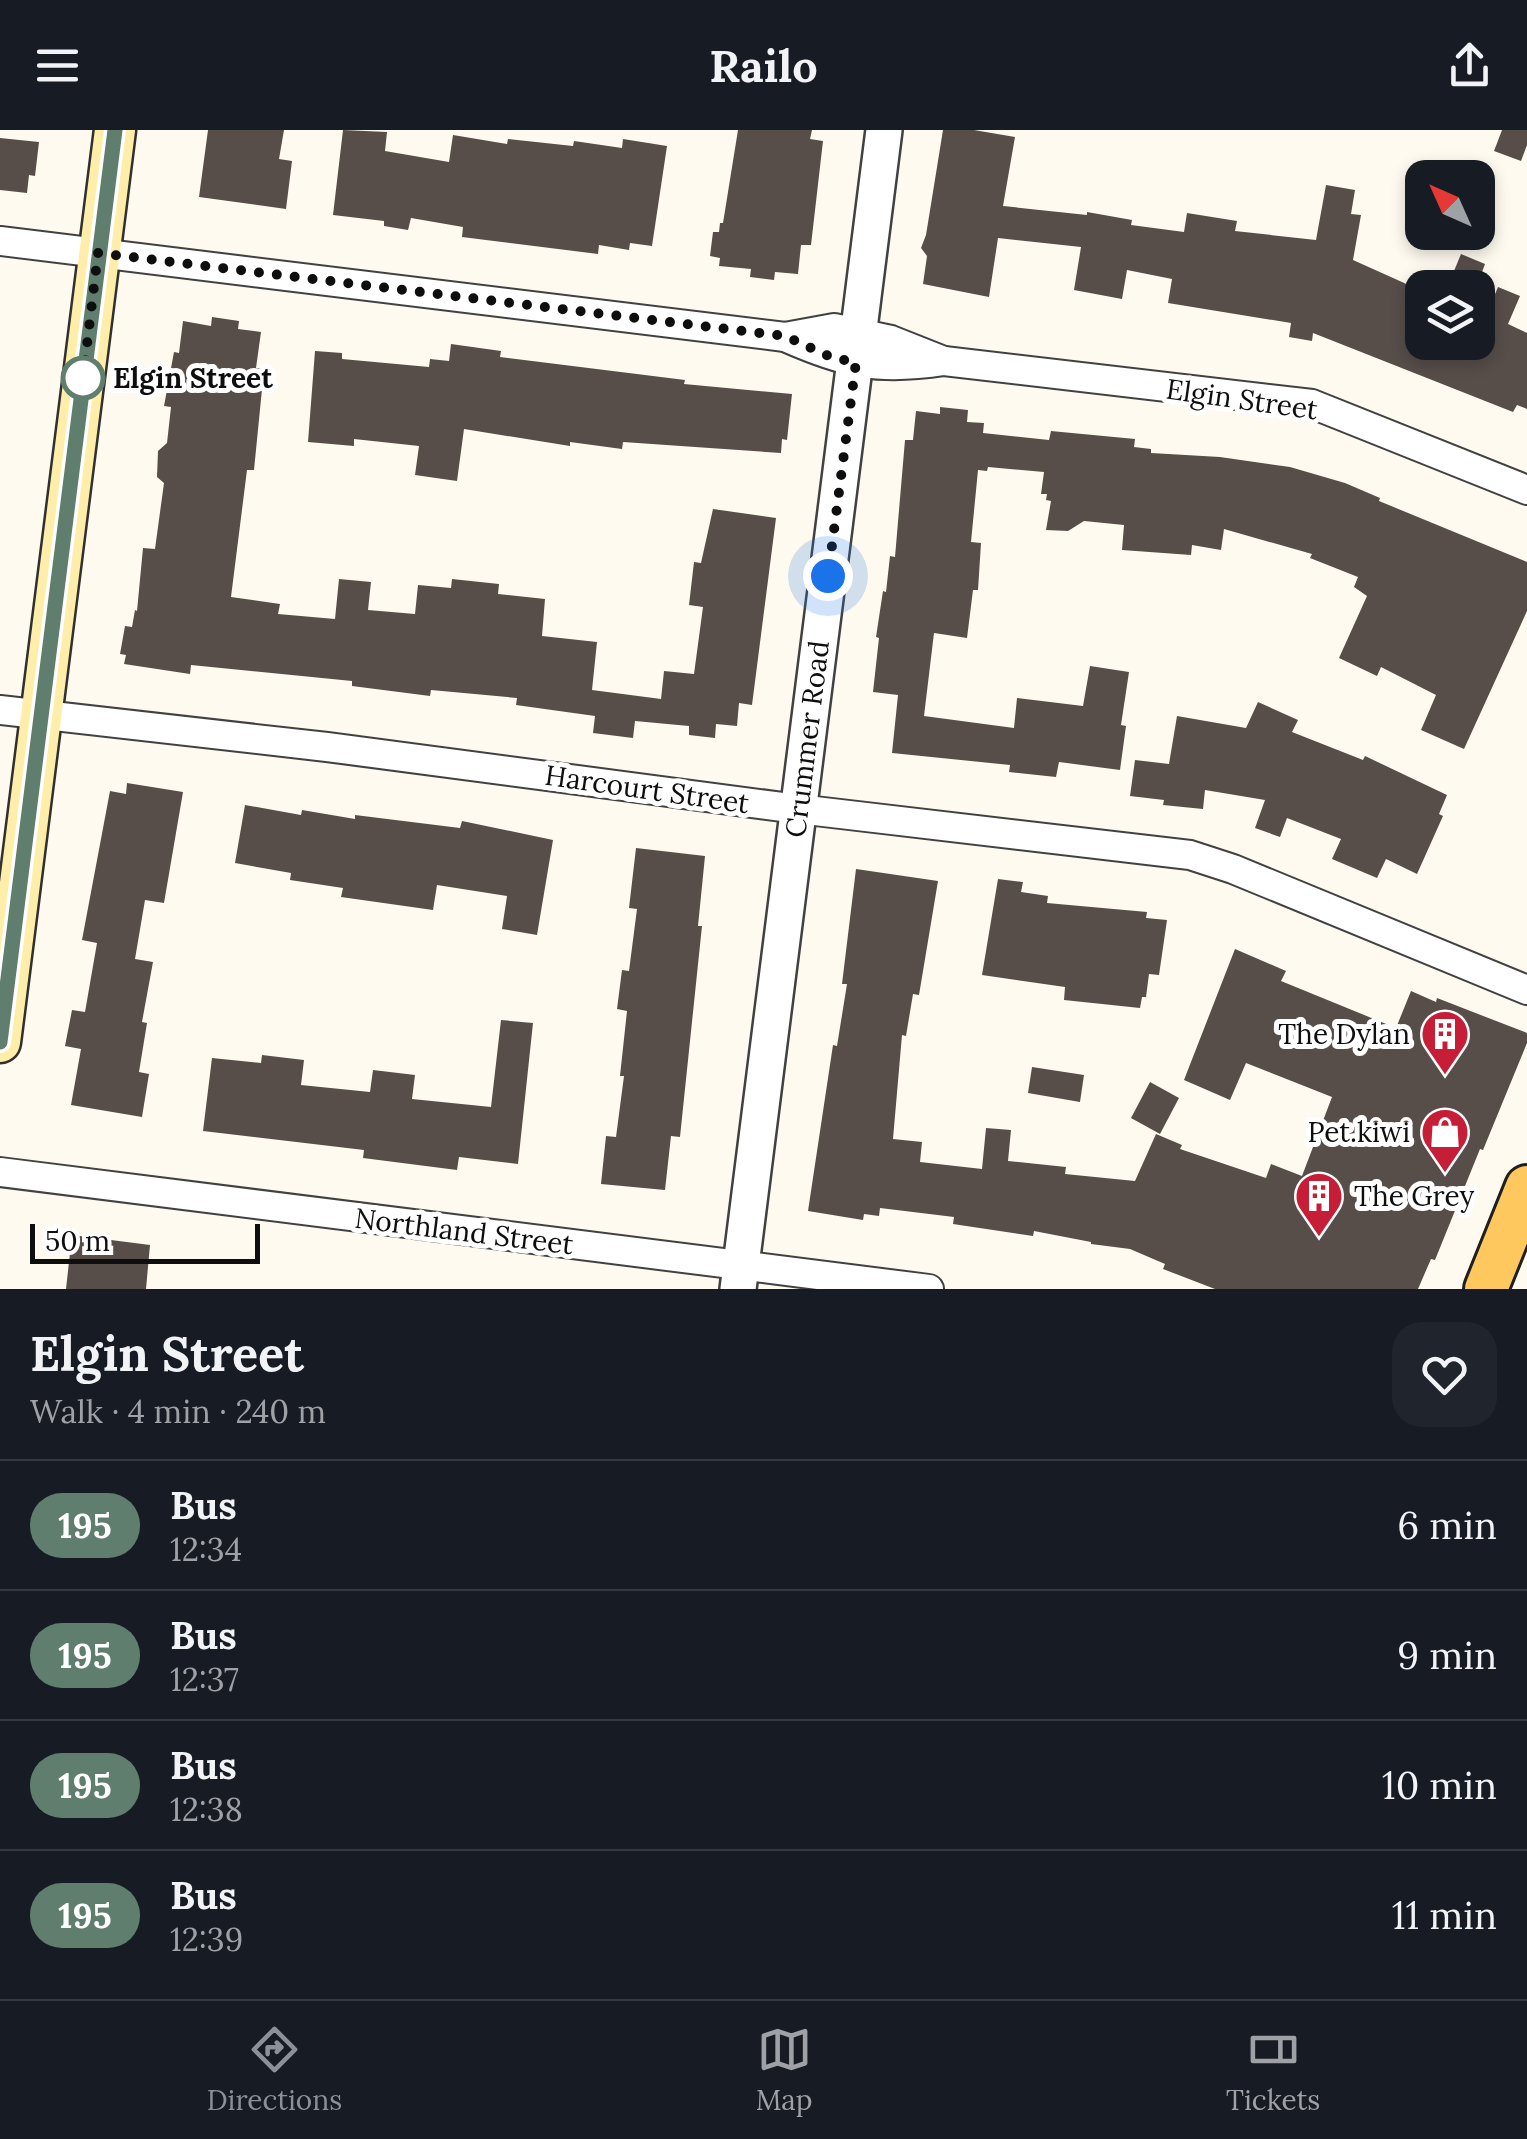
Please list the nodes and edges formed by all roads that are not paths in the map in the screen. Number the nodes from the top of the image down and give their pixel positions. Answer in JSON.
{"nodes":[{"id":1,"x":115,"y":130,"type":"edge"},
{"id":2,"x":884,"y":130,"type":"edge"},
{"id":3,"x":0,"y":241,"type":"edge"},
{"id":4,"x":98,"y":253,"type":"junction"},
{"id":5,"x":857,"y":348,"type":"junction"},
{"id":6,"x":1527,"y":490,"type":"edge"},
{"id":7,"x":0,"y":710,"type":"edge"},
{"id":8,"x":42,"y":714,"type":"junction"},
{"id":9,"x":798,"y":809,"type":"junction"},
{"id":10,"x":1527,"y":990,"type":"edge"},
{"id":11,"x":0,"y":1042,"type":"edge"},
{"id":12,"x":0,"y":1172,"type":"edge"},
{"id":13,"x":1527,"y":1187,"type":"edge"},
{"id":14,"x":739,"y":1278,"type":"edge"},
{"id":15,"x":928,"y":1289,"type":"edge"},
{"id":16,"x":1486,"y":1289,"type":"edge"}],
"edges":[{"from":1,"to":4,"type":"main road"},
{"from":2,"to":5,"type":"street","name":"Crummer Road"},
{"from":3,"to":4,"type":"street","name":"Elgin Street"},
{"from":4,"to":5,"type":"street","name":"Elgin Street"},
{"from":4,"to":8,"type":"main road"},
{"from":5,"to":6,"type":"street","name":"Elgin Street"},
{"from":5,"to":9,"type":"street","name":"Crummer Road"},
{"from":7,"to":8,"type":"street","name":"Harcourt Street"},
{"from":8,"to":9,"type":"street","name":"Harcourt Street"},
{"from":8,"to":11,"type":"main road"},
{"from":9,"to":10,"type":"street","name":"Harcourt Street"},
{"from":9,"to":14,"type":"street","name":"Crummer Road"},
{"from":12,"to":14,"type":"street","name":"Northland Street"},
{"from":13,"to":16,"type":"main road"},
{"from":14,"to":15,"type":"street","name":"Northland Street"}]}
